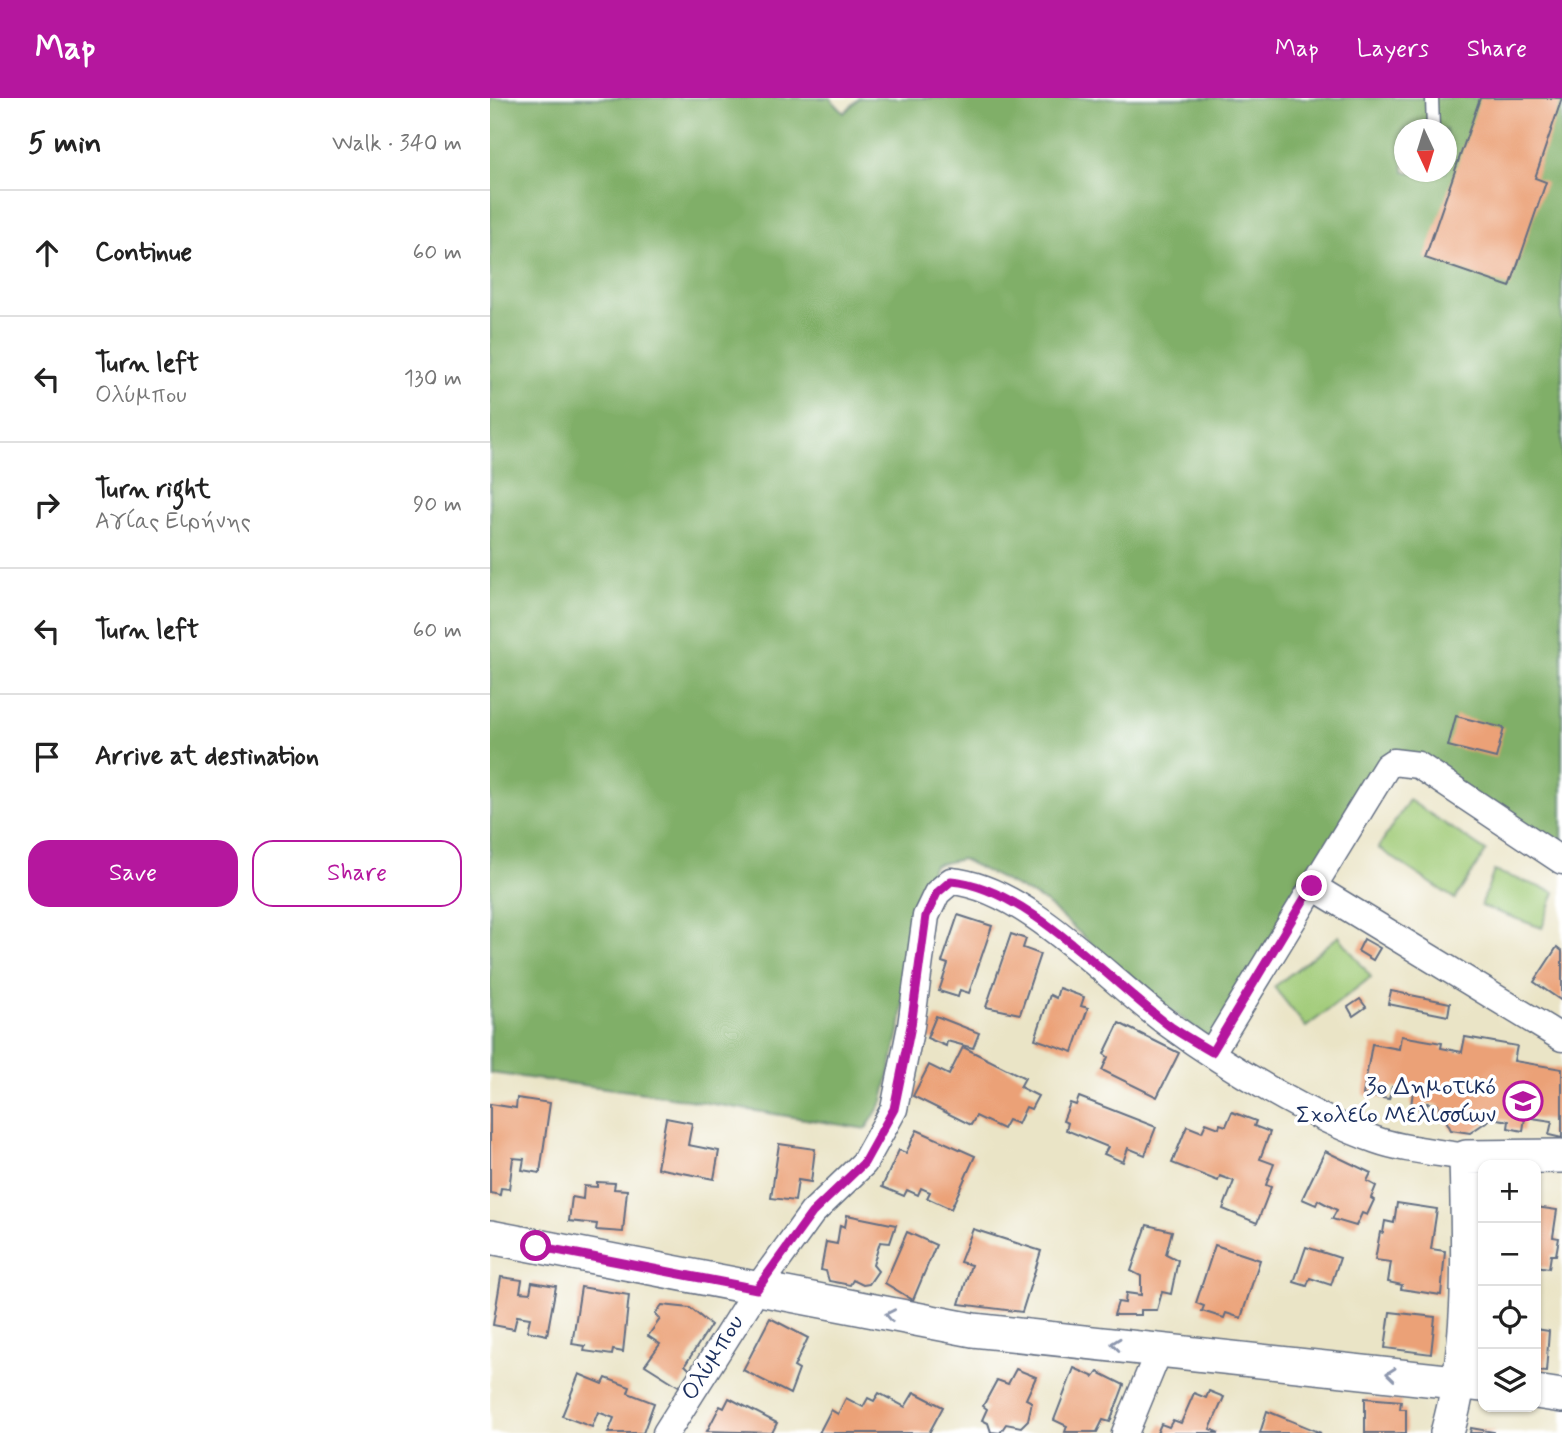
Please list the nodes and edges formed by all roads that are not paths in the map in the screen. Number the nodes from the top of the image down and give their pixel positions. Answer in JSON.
{"nodes":[{"id":1,"x":1432,"y":98,"type":"edge"},
{"id":2,"x":1433,"y":119,"type":"edge"},
{"id":3,"x":1562,"y":862,"type":"edge"},
{"id":4,"x":1312,"y":886,"type":"junction"},
{"id":5,"x":1562,"y":1038,"type":"edge"},
{"id":6,"x":1212,"y":1052,"type":"junction"},
{"id":7,"x":1562,"y":1156,"type":"edge"},
{"id":8,"x":1465,"y":1157,"type":"junction"},
{"id":9,"x":490,"y":1237,"type":"edge"},
{"id":10,"x":757,"y":1289,"type":"junction"},
{"id":11,"x":1160,"y":1348,"type":"junction"},
{"id":12,"x":1471,"y":1384,"type":"edge"},
{"id":13,"x":1541,"y":1393,"type":"edge"},
{"id":14,"x":1562,"y":1396,"type":"edge"},
{"id":15,"x":666,"y":1433,"type":"edge"},
{"id":16,"x":1125,"y":1433,"type":"edge"},
{"id":17,"x":1447,"y":1433,"type":"edge"}],
"edges":[{"from":1,"to":2,"type":"lane"},
{"from":3,"to":4,"type":"street"},
{"from":4,"to":5,"type":"street"},
{"from":4,"to":6,"type":"street"},
{"from":6,"to":8,"type":"street"},
{"from":6,"to":10,"type":"street","name":"Ολύμπου"},
{"from":7,"to":8,"type":"street"},
{"from":8,"to":12,"type":"street"},
{"from":9,"to":10,"type":"street"},
{"from":11,"to":10,"type":"street","one_way":true},
{"from":10,"to":15,"type":"street","name":"Ολύμπου"},
{"from":12,"to":11,"type":"street","one_way":true},
{"from":11,"to":16,"type":"street"},
{"from":12,"to":17,"type":"street"},
{"from":13,"to":14,"type":"street"}]}
